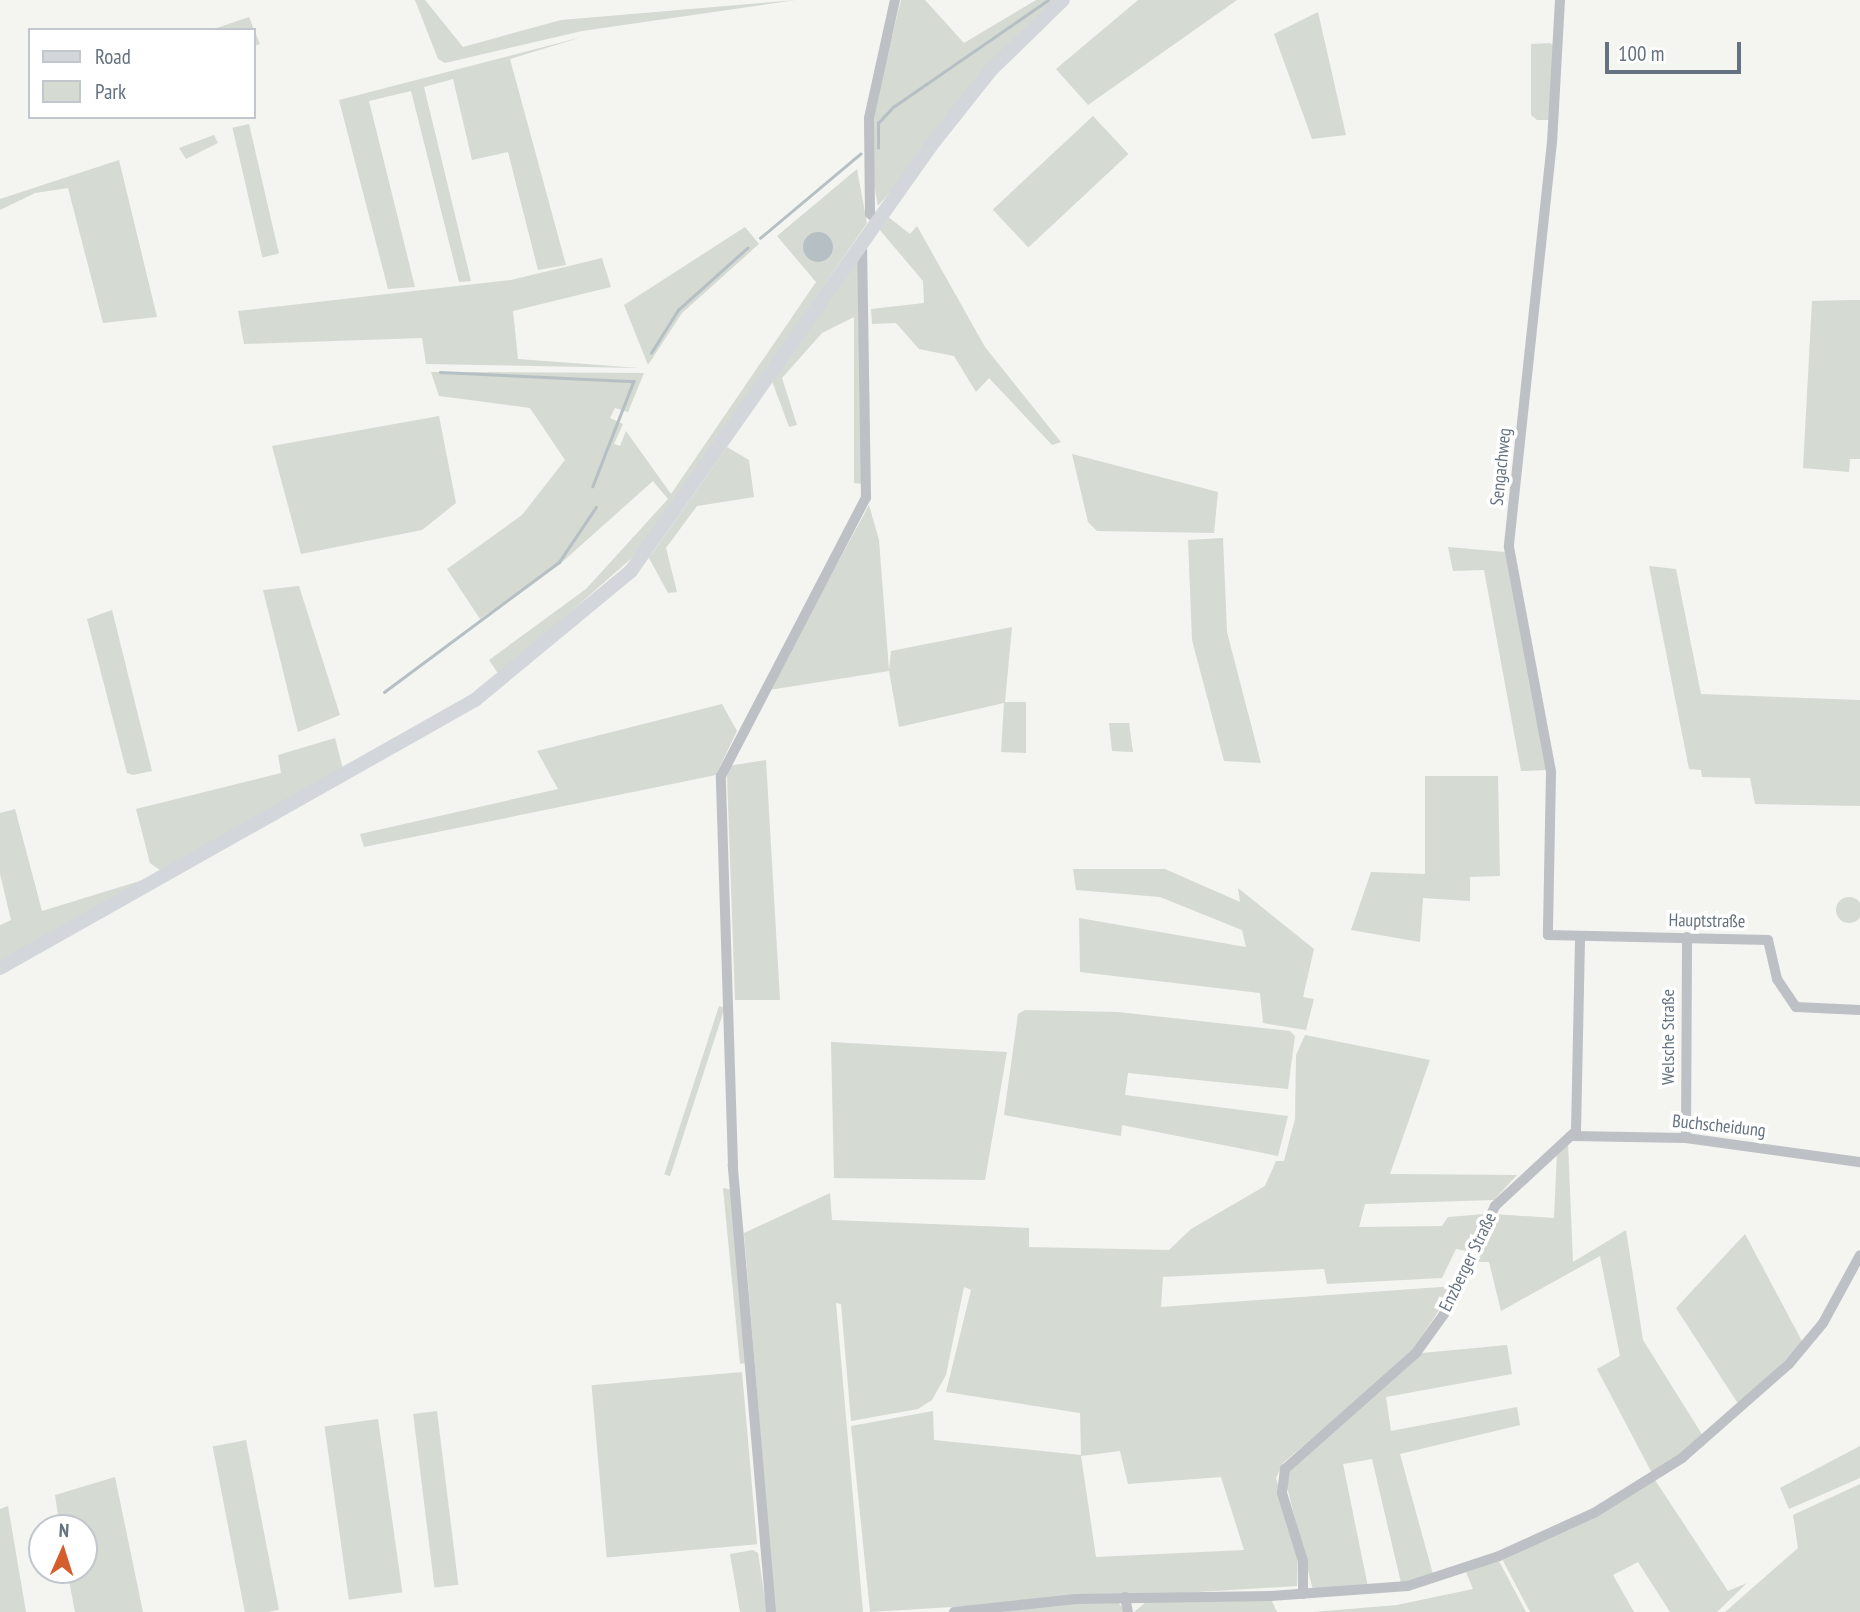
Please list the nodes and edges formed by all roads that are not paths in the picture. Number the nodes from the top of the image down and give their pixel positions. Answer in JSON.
{"nodes":[{"id":1,"x":895,"y":0,"type":"edge"},
{"id":2,"x":1063,"y":0,"type":"edge"},
{"id":3,"x":1560,"y":0,"type":"edge"},
{"id":4,"x":878,"y":220,"type":"junction"},
{"id":5,"x":862,"y":244,"type":"junction"},
{"id":6,"x":1548,"y":935,"type":"joint"},
{"id":7,"x":1580,"y":937,"type":"junction"},
{"id":8,"x":1687,"y":937,"type":"junction"},
{"id":9,"x":0,"y":968,"type":"edge"},
{"id":10,"x":1860,"y":1010,"type":"edge"},
{"id":11,"x":1573,"y":1136,"type":"junction"},
{"id":12,"x":1686,"y":1138,"type":"junction"},
{"id":13,"x":1860,"y":1162,"type":"edge"},
{"id":14,"x":1860,"y":1255,"type":"edge"},
{"id":15,"x":1303,"y":1594,"type":"junction"},
{"id":16,"x":1125,"y":1597,"type":"junction"},
{"id":17,"x":771,"y":1612,"type":"edge"},
{"id":18,"x":954,"y":1612,"type":"edge"},
{"id":19,"x":1128,"y":1612,"type":"edge"}],
"edges":[{"from":1,"to":4,"type":"street"},
{"from":2,"to":4,"type":"main road"},
{"from":3,"to":6,"type":"street","name":"Sengachweg"},
{"from":4,"to":5,"type":"main road"},
{"from":5,"to":9,"type":"main road"},
{"from":5,"to":17,"type":"street"},
{"from":6,"to":7,"type":"street","name":"Hauptstraße"},
{"from":7,"to":8,"type":"street","name":"Hauptstraße"},
{"from":7,"to":11,"type":"street"},
{"from":8,"to":10,"type":"street","name":"Hauptstraße"},
{"from":8,"to":12,"type":"street","name":"Welsche Straße"},
{"from":11,"to":12,"type":"street","name":"Buchscheidung"},
{"from":11,"to":15,"type":"street","name":"Enzberger Straße"},
{"from":12,"to":13,"type":"street","name":"Buchscheidung"},
{"from":14,"to":15,"type":"street"},
{"from":15,"to":16,"type":"street"},
{"from":16,"to":18,"type":"street"},
{"from":16,"to":19,"type":"street"}]}
